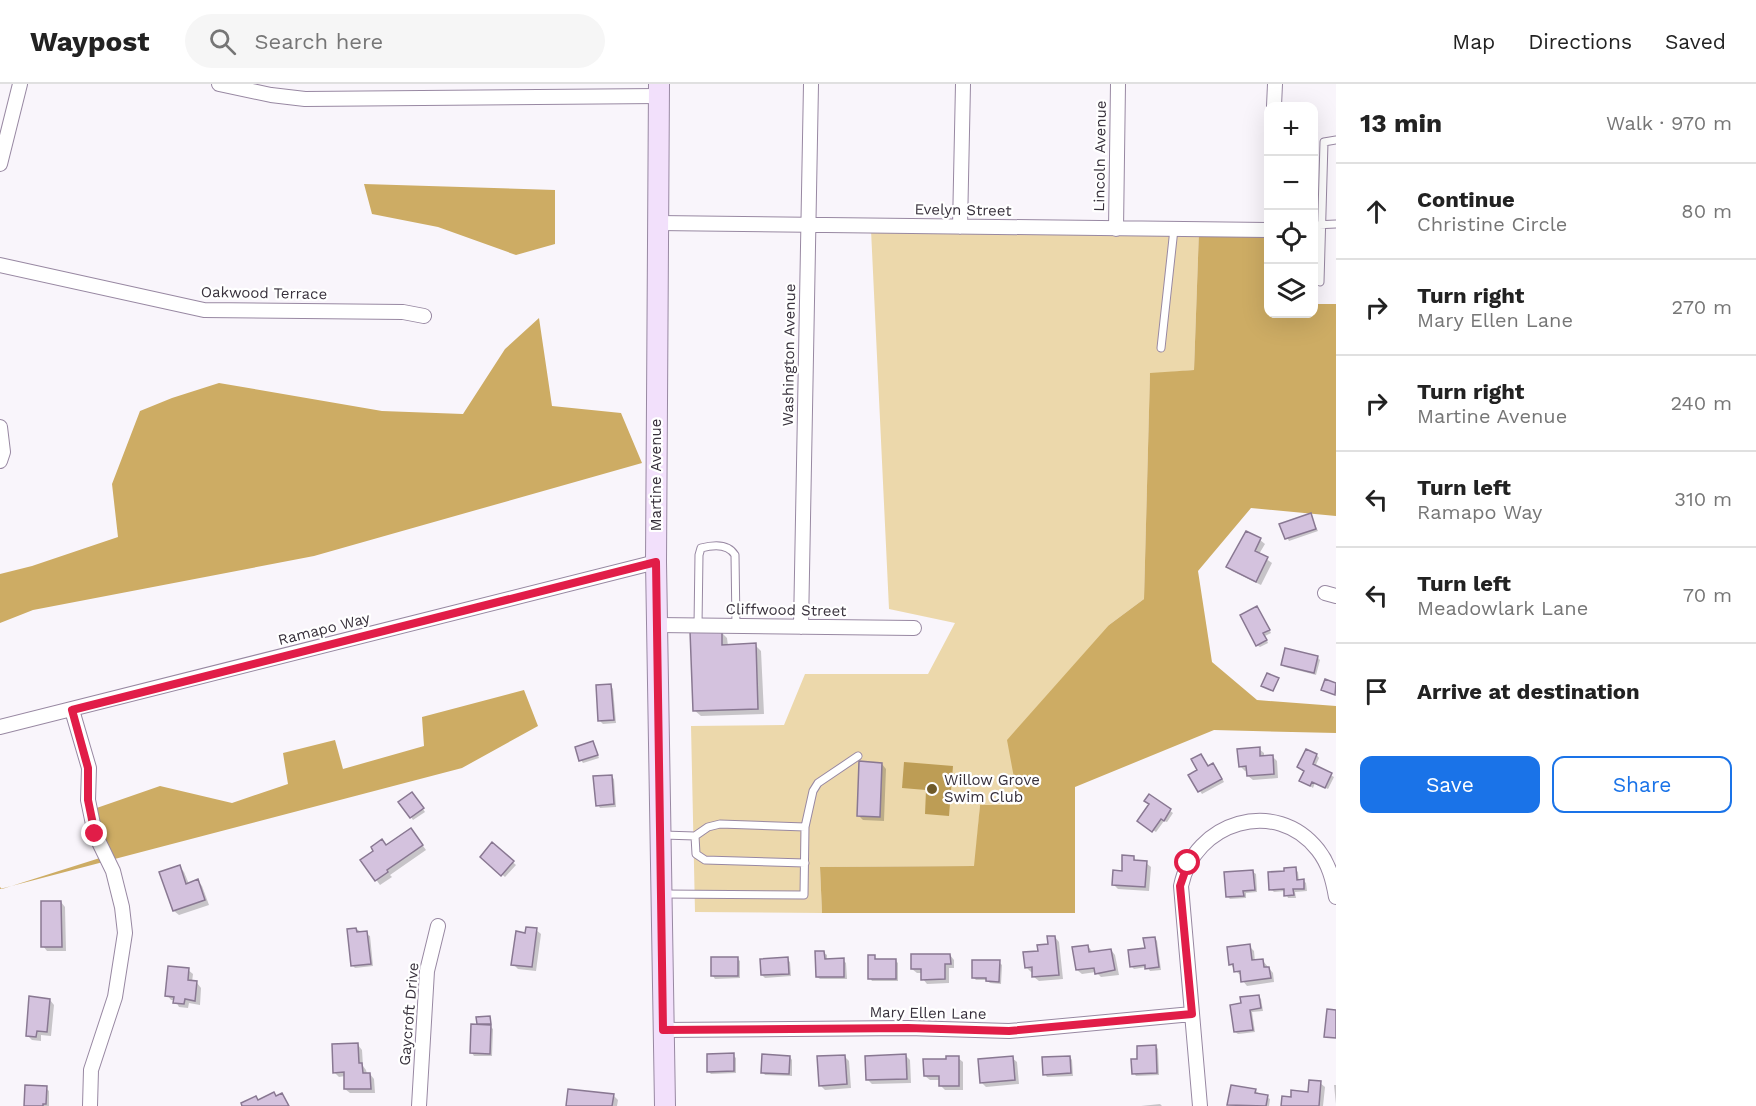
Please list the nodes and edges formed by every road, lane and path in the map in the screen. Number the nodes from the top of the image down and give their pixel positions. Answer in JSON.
{"nodes":[{"id":1,"x":20,"y":84,"type":"edge"},
{"id":2,"x":219,"y":84,"type":"edge"},
{"id":3,"x":352,"y":84,"type":"edge"},
{"id":4,"x":811,"y":84,"type":"edge"},
{"id":5,"x":963,"y":84,"type":"edge"},
{"id":6,"x":1118,"y":84,"type":"edge"},
{"id":7,"x":1275,"y":84,"type":"edge"},
{"id":8,"x":659,"y":90,"type":"edge"},
{"id":9,"x":504,"y":91,"type":"edge"},
{"id":10,"x":352,"y":99,"type":"junction"},
{"id":11,"x":1274,"y":102,"type":"edge"},
{"id":12,"x":1336,"y":140,"type":"edge"},
{"id":13,"x":0,"y":164,"type":"edge"},
{"id":14,"x":658,"y":223,"type":"junction"},
{"id":15,"x":1336,"y":224,"type":"edge"},
{"id":16,"x":808,"y":225,"type":"junction"},
{"id":17,"x":1318,"y":225,"type":"edge"},
{"id":18,"x":960,"y":227,"type":"junction"},
{"id":19,"x":1116,"y":228,"type":"junction"},
{"id":20,"x":1174,"y":229,"type":"junction"},
{"id":21,"x":1264,"y":230,"type":"edge"},
{"id":22,"x":0,"y":265,"type":"edge"},
{"id":23,"x":1320,"y":282,"type":"dead end"},
{"id":24,"x":424,"y":316,"type":"dead end"},
{"id":25,"x":1161,"y":348,"type":"dead end"},
{"id":26,"x":0,"y":427,"type":"edge"},
{"id":27,"x":0,"y":461,"type":"edge"},
{"id":28,"x":656,"y":562,"type":"junction"},
{"id":29,"x":658,"y":625,"type":"junction"},
{"id":30,"x":698,"y":626,"type":"junction"},
{"id":31,"x":736,"y":626,"type":"junction"},
{"id":32,"x":801,"y":627,"type":"junction"},
{"id":33,"x":914,"y":628,"type":"dead end"},
{"id":34,"x":72,"y":710,"type":"junction"},
{"id":35,"x":0,"y":727,"type":"edge"},
{"id":36,"x":858,"y":756,"type":"dead end"},
{"id":37,"x":805,"y":827,"type":"junction"},
{"id":38,"x":660,"y":836,"type":"junction"},
{"id":39,"x":695,"y":836,"type":"junction"},
{"id":40,"x":805,"y":863,"type":"junction"},
{"id":41,"x":661,"y":894,"type":"junction"},
{"id":42,"x":1336,"y":897,"type":"edge"},
{"id":43,"x":438,"y":926,"type":"dead end"},
{"id":44,"x":1192,"y":1014,"type":"junction"},
{"id":45,"x":663,"y":1030,"type":"junction"},
{"id":46,"x":90,"y":1106,"type":"edge"},
{"id":47,"x":419,"y":1106,"type":"edge"},
{"id":48,"x":665,"y":1106,"type":"edge"},
{"id":49,"x":1200,"y":1106,"type":"edge"}],
"edges":[{"from":1,"to":13,"type":"street"},
{"from":2,"to":10,"type":"street"},
{"from":3,"to":10,"type":"street"},
{"from":4,"to":16,"type":"street","name":"Washington Avenue"},
{"from":5,"to":18,"type":"street"},
{"from":6,"to":19,"type":"street","name":"Lincoln Avenue"},
{"from":7,"to":11,"type":"street"},
{"from":8,"to":9,"type":"street"},
{"from":8,"to":14,"type":"main road","name":"Martine Avenue"},
{"from":9,"to":10,"type":"street"},
{"from":12,"to":17,"type":"lane"},
{"from":14,"to":16,"type":"street","name":"Evelyn Street"},
{"from":14,"to":28,"type":"main road","name":"Martine Avenue"},
{"from":15,"to":17,"type":"lane"},
{"from":16,"to":18,"type":"street","name":"Evelyn Street"},
{"from":16,"to":32,"type":"street","name":"Washington Avenue"},
{"from":17,"to":23,"type":"lane"},
{"from":18,"to":19,"type":"street","name":"Evelyn Street"},
{"from":19,"to":20,"type":"street","name":"Evelyn Street"},
{"from":20,"to":21,"type":"street","name":"Evelyn Street"},
{"from":20,"to":25,"type":"lane"},
{"from":22,"to":24,"type":"street","name":"Oakwood Terrace"},
{"from":26,"to":27,"type":"street"},
{"from":28,"to":29,"type":"main road","name":"Martine Avenue"},
{"from":28,"to":34,"type":"street","name":"Ramapo Way"},
{"from":29,"to":30,"type":"street","name":"Cliffwood Street"},
{"from":29,"to":38,"type":"main road","name":"Martine Avenue"},
{"from":30,"to":31,"type":"street","name":"Cliffwood Street"},
{"from":30,"to":31,"type":"lane"},
{"from":31,"to":32,"type":"street","name":"Cliffwood Street"},
{"from":32,"to":33,"type":"street","name":"Cliffwood Street"},
{"from":34,"to":35,"type":"street","name":"Ramapo Way"},
{"from":34,"to":46,"type":"street"},
{"from":36,"to":37,"type":"lane"},
{"from":37,"to":39,"type":"lane"},
{"from":37,"to":40,"type":"lane"},
{"from":38,"to":39,"type":"lane"},
{"from":38,"to":41,"type":"main road","name":"Martine Avenue"},
{"from":39,"to":40,"type":"lane"},
{"from":40,"to":41,"type":"lane"},
{"from":41,"to":45,"type":"main road","name":"Martine Avenue"},
{"from":42,"to":44,"type":"street"},
{"from":43,"to":47,"type":"street","name":"Gaycroft Drive"},
{"from":44,"to":45,"type":"street","name":"Mary Ellen Lane"},
{"from":44,"to":49,"type":"street"},
{"from":45,"to":48,"type":"main road","name":"Martine Avenue"}]}
